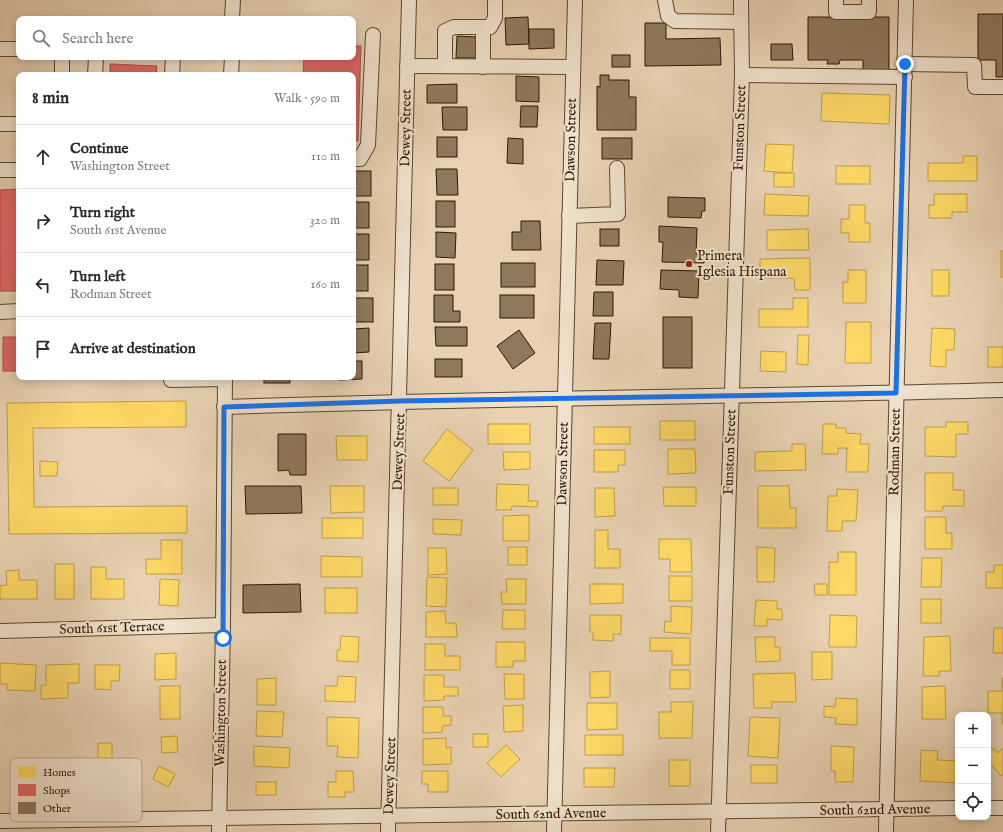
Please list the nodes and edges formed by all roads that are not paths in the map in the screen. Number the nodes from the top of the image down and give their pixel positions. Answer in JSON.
{"nodes":[{"id":1,"x":233,"y":0,"type":"edge"},
{"id":2,"x":409,"y":0,"type":"edge"},
{"id":3,"x":495,"y":0,"type":"edge"},
{"id":4,"x":575,"y":0,"type":"edge"},
{"id":5,"x":665,"y":0,"type":"edge"},
{"id":6,"x":741,"y":0,"type":"edge"},
{"id":7,"x":836,"y":0,"type":"edge"},
{"id":8,"x":869,"y":0,"type":"edge"},
{"id":9,"x":906,"y":0,"type":"edge"},
{"id":10,"x":232,"y":16,"type":"edge"},
{"id":11,"x":741,"y":22,"type":"junction"},
{"id":12,"x":483,"y":28,"type":"junction"},
{"id":13,"x":373,"y":35,"type":"dead end"},
{"id":14,"x":0,"y":49,"type":"edge"},
{"id":15,"x":16,"y":49,"type":"edge"},
{"id":16,"x":62,"y":60,"type":"edge"},
{"id":17,"x":96,"y":60,"type":"edge"},
{"id":18,"x":173,"y":60,"type":"edge"},
{"id":19,"x":232,"y":60,"type":"edge"},
{"id":20,"x":407,"y":66,"type":"junction"},
{"id":21,"x":445,"y":66,"type":"junction"},
{"id":22,"x":483,"y":67,"type":"junction"},
{"id":23,"x":573,"y":67,"type":"junction"},
{"id":24,"x":905,"y":70,"type":"junction"},
{"id":25,"x":62,"y":72,"type":"edge"},
{"id":26,"x":96,"y":72,"type":"edge"},
{"id":27,"x":172,"y":72,"type":"edge"},
{"id":28,"x":231,"y":72,"type":"edge"},
{"id":29,"x":742,"y":76,"type":"junction"},
{"id":30,"x":1003,"y":87,"type":"edge"},
{"id":31,"x":0,"y":124,"type":"edge"},
{"id":32,"x":16,"y":124,"type":"edge"},
{"id":33,"x":356,"y":159,"type":"edge"},
{"id":34,"x":617,"y":168,"type":"dead end"},
{"id":35,"x":0,"y":170,"type":"edge"},
{"id":36,"x":16,"y":170,"type":"edge"},
{"id":37,"x":569,"y":216,"type":"junction"},
{"id":38,"x":16,"y":311,"type":"edge"},
{"id":39,"x":0,"y":312,"type":"edge"},
{"id":40,"x":225,"y":380,"type":"edge"},
{"id":41,"x":1003,"y":390,"type":"edge"},
{"id":42,"x":896,"y":393,"type":"junction"},
{"id":43,"x":732,"y":397,"type":"junction"},
{"id":44,"x":565,"y":399,"type":"junction"},
{"id":45,"x":400,"y":401,"type":"junction"},
{"id":46,"x":224,"y":407,"type":"junction"},
{"id":47,"x":223,"y":625,"type":"junction"},
{"id":48,"x":0,"y":632,"type":"edge"},
{"id":49,"x":955,"y":808,"type":"edge"},
{"id":50,"x":991,"y":808,"type":"edge"},
{"id":51,"x":1003,"y":808,"type":"edge"},
{"id":52,"x":886,"y":809,"type":"junction"},
{"id":53,"x":719,"y":812,"type":"junction"},
{"id":54,"x":555,"y":814,"type":"junction"},
{"id":55,"x":219,"y":817,"type":"junction"},
{"id":56,"x":389,"y":817,"type":"junction"},
{"id":57,"x":0,"y":821,"type":"edge"},
{"id":58,"x":142,"y":821,"type":"edge"},
{"id":59,"x":110,"y":822,"type":"edge"},
{"id":60,"x":23,"y":826,"type":"edge"},
{"id":61,"x":219,"y":832,"type":"edge"},
{"id":62,"x":388,"y":832,"type":"edge"},
{"id":63,"x":554,"y":832,"type":"edge"},
{"id":64,"x":718,"y":832,"type":"edge"},
{"id":65,"x":886,"y":832,"type":"edge"}],
"edges":[{"from":1,"to":10,"type":"street"},
{"from":2,"to":20,"type":"street","name":"Dewey Street"},
{"from":3,"to":12,"type":"street"},
{"from":4,"to":23,"type":"street","name":"Dawson Street"},
{"from":5,"to":11,"type":"street"},
{"from":6,"to":11,"type":"street","name":"Funston Street"},
{"from":7,"to":8,"type":"street"},
{"from":9,"to":24,"type":"street","name":"Rodman Street"},
{"from":11,"to":29,"type":"street","name":"Funston Street"},
{"from":12,"to":21,"type":"street"},
{"from":12,"to":22,"type":"street"},
{"from":13,"to":33,"type":"street"},
{"from":14,"to":15,"type":"street"},
{"from":16,"to":25,"type":"street"},
{"from":17,"to":26,"type":"street"},
{"from":18,"to":27,"type":"street"},
{"from":19,"to":28,"type":"street"},
{"from":20,"to":21,"type":"street"},
{"from":20,"to":45,"type":"street","name":"Dewey Street"},
{"from":21,"to":22,"type":"street"},
{"from":22,"to":23,"type":"street"},
{"from":23,"to":37,"type":"street","name":"Dawson Street"},
{"from":24,"to":29,"type":"street"},
{"from":24,"to":30,"type":"street"},
{"from":24,"to":42,"type":"street","name":"Rodman Street"},
{"from":29,"to":43,"type":"street","name":"Funston Street"},
{"from":31,"to":32,"type":"street"},
{"from":34,"to":37,"type":"street"},
{"from":35,"to":36,"type":"street"},
{"from":37,"to":44,"type":"street","name":"Dawson Street"},
{"from":38,"to":39,"type":"street"},
{"from":40,"to":46,"type":"street","name":"Washington Street"},
{"from":41,"to":42,"type":"street"},
{"from":42,"to":43,"type":"street"},
{"from":42,"to":52,"type":"street","name":"Rodman Street"},
{"from":43,"to":44,"type":"street"},
{"from":43,"to":53,"type":"street","name":"Funston Street"},
{"from":44,"to":45,"type":"street"},
{"from":44,"to":54,"type":"street","name":"Dawson Street"},
{"from":45,"to":46,"type":"street"},
{"from":45,"to":56,"type":"street","name":"Dewey Street"},
{"from":46,"to":47,"type":"street","name":"Washington Street"},
{"from":47,"to":48,"type":"street","name":"South 61st Terrace"},
{"from":47,"to":55,"type":"street","name":"Washington Street"},
{"from":49,"to":52,"type":"street","name":"South 62nd Avenue"},
{"from":50,"to":51,"type":"street"},
{"from":52,"to":53,"type":"street","name":"South 62nd Avenue"},
{"from":52,"to":65,"type":"street","name":"Rodman Street"},
{"from":53,"to":54,"type":"street","name":"South 62nd Avenue"},
{"from":53,"to":64,"type":"street","name":"Funston Street"},
{"from":54,"to":56,"type":"street","name":"South 62nd Avenue"},
{"from":54,"to":63,"type":"street","name":"Dawson Street"},
{"from":55,"to":56,"type":"street","name":"South 62nd Avenue"},
{"from":55,"to":58,"type":"street","name":"South 62nd Avenue"},
{"from":55,"to":61,"type":"street","name":"Washington Street"},
{"from":56,"to":62,"type":"street","name":"Dewey Street"},
{"from":57,"to":60,"type":"street","name":"South 62nd Avenue"},
{"from":59,"to":60,"type":"street","name":"South 62nd Avenue"}]}
